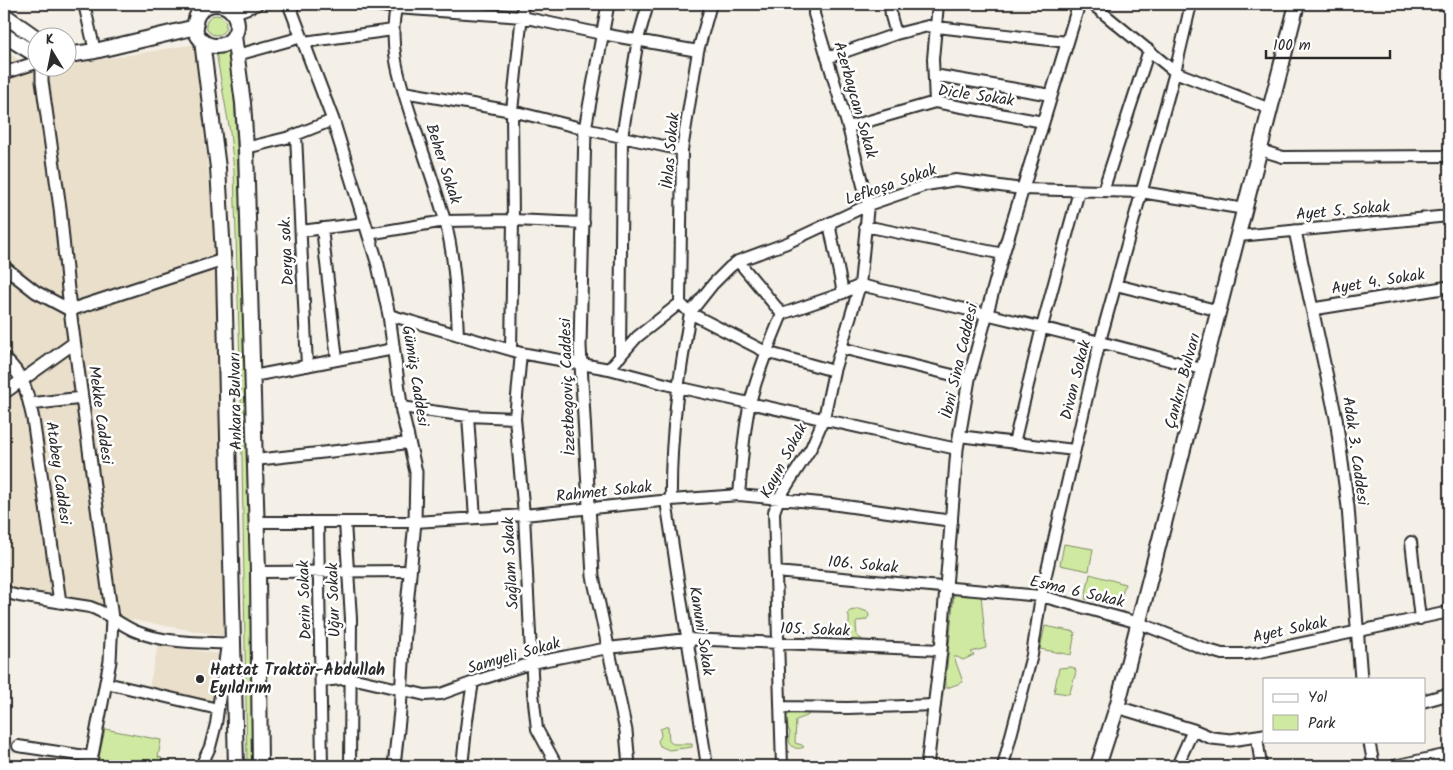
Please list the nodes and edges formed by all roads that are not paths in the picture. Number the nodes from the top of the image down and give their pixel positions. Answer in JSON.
{"nodes":[{"id":1,"x":84,"y":4,"type":"edge"},
{"id":2,"x":257,"y":4,"type":"edge"},
{"id":3,"x":290,"y":4,"type":"edge"},
{"id":4,"x":369,"y":4,"type":"edge"},
{"id":5,"x":523,"y":4,"type":"edge"},
{"id":6,"x":608,"y":4,"type":"edge"},
{"id":7,"x":648,"y":4,"type":"edge"},
{"id":8,"x":711,"y":4,"type":"edge"},
{"id":9,"x":814,"y":4,"type":"edge"},
{"id":10,"x":890,"y":4,"type":"edge"},
{"id":11,"x":938,"y":4,"type":"edge"},
{"id":12,"x":1079,"y":4,"type":"edge"},
{"id":13,"x":1092,"y":4,"type":"edge"},
{"id":14,"x":1191,"y":4,"type":"edge"},
{"id":15,"x":1297,"y":4,"type":"edge"},
{"id":16,"x":397,"y":6,"type":"edge"},
{"id":17,"x":229,"y":8,"type":"edge"},
{"id":18,"x":4,"y":16,"type":"edge"},
{"id":19,"x":196,"y":16,"type":"edge"},
{"id":20,"x":522,"y":18,"type":"junction"},
{"id":21,"x":937,"y":26,"type":"junction"},
{"id":22,"x":393,"y":30,"type":"junction"},
{"id":23,"x":28,"y":32,"type":"edge"},
{"id":24,"x":602,"y":34,"type":"junction"},
{"id":25,"x":896,"y":34,"type":"junction"},
{"id":26,"x":4,"y":35,"type":"edge"},
{"id":27,"x":234,"y":36,"type":"junction"},
{"id":28,"x":303,"y":40,"type":"junction"},
{"id":29,"x":638,"y":40,"type":"junction"},
{"id":30,"x":202,"y":41,"type":"junction"},
{"id":31,"x":1067,"y":42,"type":"junction"},
{"id":32,"x":28,"y":50,"type":"edge"},
{"id":33,"x":95,"y":50,"type":"junction"},
{"id":34,"x":1149,"y":50,"type":"junction"},
{"id":35,"x":698,"y":51,"type":"junction"},
{"id":36,"x":78,"y":53,"type":"edge"},
{"id":37,"x":237,"y":55,"type":"junction"},
{"id":38,"x":827,"y":58,"type":"junction"},
{"id":39,"x":28,"y":65,"type":"edge"},
{"id":40,"x":1175,"y":72,"type":"junction"},
{"id":41,"x":4,"y":73,"type":"edge"},
{"id":42,"x":934,"y":75,"type":"junction"},
{"id":43,"x":42,"y":78,"type":"edge"},
{"id":44,"x":404,"y":92,"type":"junction"},
{"id":45,"x":1051,"y":95,"type":"junction"},
{"id":46,"x":935,"y":102,"type":"junction"},
{"id":47,"x":1270,"y":109,"type":"junction"},
{"id":48,"x":512,"y":111,"type":"junction"},
{"id":49,"x":333,"y":120,"type":"junction"},
{"id":50,"x":1043,"y":122,"type":"junction"},
{"id":51,"x":848,"y":127,"type":"junction"},
{"id":52,"x":585,"y":129,"type":"junction"},
{"id":53,"x":296,"y":134,"type":"junction"},
{"id":54,"x":622,"y":137,"type":"junction"},
{"id":55,"x":246,"y":148,"type":"junction"},
{"id":56,"x":682,"y":150,"type":"junction"},
{"id":57,"x":1260,"y":150,"type":"junction"},
{"id":58,"x":1449,"y":159,"type":"edge"},
{"id":59,"x":1022,"y":189,"type":"junction"},
{"id":60,"x":1079,"y":191,"type":"junction"},
{"id":61,"x":1103,"y":191,"type":"junction"},
{"id":62,"x":1142,"y":192,"type":"junction"},
{"id":63,"x":868,"y":205,"type":"junction"},
{"id":64,"x":1245,"y":209,"type":"junction"},
{"id":65,"x":1449,"y":216,"type":"edge"},
{"id":66,"x":513,"y":220,"type":"junction"},
{"id":67,"x":445,"y":221,"type":"junction"},
{"id":68,"x":584,"y":223,"type":"junction"},
{"id":69,"x":829,"y":223,"type":"junction"},
{"id":70,"x":865,"y":226,"type":"junction"},
{"id":71,"x":322,"y":228,"type":"junction"},
{"id":72,"x":367,"y":229,"type":"junction"},
{"id":73,"x":301,"y":231,"type":"junction"},
{"id":74,"x":1295,"y":231,"type":"junction"},
{"id":75,"x":1238,"y":236,"type":"junction"},
{"id":76,"x":1003,"y":254,"type":"junction"},
{"id":77,"x":223,"y":260,"type":"junction"},
{"id":78,"x":738,"y":261,"type":"junction"},
{"id":79,"x":4,"y":268,"type":"edge"},
{"id":80,"x":860,"y":285,"type":"junction"},
{"id":81,"x":1116,"y":285,"type":"junction"},
{"id":82,"x":1449,"y":287,"type":"edge"},
{"id":83,"x":843,"y":293,"type":"junction"},
{"id":84,"x":680,"y":303,"type":"junction"},
{"id":85,"x":1313,"y":309,"type":"junction"},
{"id":86,"x":70,"y":310,"type":"junction"},
{"id":87,"x":1220,"y":311,"type":"junction"},
{"id":88,"x":690,"y":313,"type":"junction"},
{"id":89,"x":987,"y":313,"type":"junction"},
{"id":90,"x":782,"y":314,"type":"junction"},
{"id":91,"x":389,"y":315,"type":"junction"},
{"id":92,"x":1042,"y":327,"type":"junction"},
{"id":93,"x":458,"y":335,"type":"junction"},
{"id":94,"x":1100,"y":341,"type":"junction"},
{"id":95,"x":74,"y":343,"type":"junction"},
{"id":96,"x":841,"y":348,"type":"junction"},
{"id":97,"x":394,"y":349,"type":"junction"},
{"id":98,"x":510,"y":350,"type":"junction"},
{"id":99,"x":766,"y":352,"type":"junction"},
{"id":100,"x":521,"y":353,"type":"junction"},
{"id":101,"x":620,"y":357,"type":"junction"},
{"id":102,"x":4,"y":358,"type":"edge"},
{"id":103,"x":337,"y":360,"type":"junction"},
{"id":104,"x":581,"y":365,"type":"junction"},
{"id":105,"x":307,"y":366,"type":"junction"},
{"id":106,"x":609,"y":369,"type":"junction"},
{"id":107,"x":834,"y":370,"type":"junction"},
{"id":108,"x":1204,"y":370,"type":"junction"},
{"id":109,"x":253,"y":376,"type":"junction"},
{"id":110,"x":22,"y":379,"type":"junction"},
{"id":111,"x":969,"y":379,"type":"junction"},
{"id":112,"x":677,"y":387,"type":"junction"},
{"id":113,"x":4,"y":392,"type":"edge"},
{"id":114,"x":82,"y":398,"type":"junction"},
{"id":115,"x":750,"y":403,"type":"junction"},
{"id":116,"x":30,"y":404,"type":"junction"},
{"id":117,"x":401,"y":407,"type":"junction"},
{"id":118,"x":468,"y":416,"type":"junction"},
{"id":119,"x":515,"y":418,"type":"junction"},
{"id":120,"x":824,"y":418,"type":"junction"},
{"id":121,"x":959,"y":436,"type":"junction"},
{"id":122,"x":409,"y":443,"type":"junction"},
{"id":123,"x":1014,"y":443,"type":"junction"},
{"id":124,"x":958,"y":449,"type":"junction"},
{"id":125,"x":1074,"y":450,"type":"junction"},
{"id":126,"x":255,"y":460,"type":"junction"},
{"id":127,"x":739,"y":496,"type":"junction"},
{"id":128,"x":779,"y":498,"type":"junction"},
{"id":129,"x":669,"y":501,"type":"junction"},
{"id":130,"x":590,"y":509,"type":"junction"},
{"id":131,"x":524,"y":515,"type":"junction"},
{"id":132,"x":475,"y":518,"type":"junction"},
{"id":133,"x":952,"y":521,"type":"junction"},
{"id":134,"x":257,"y":522,"type":"junction"},
{"id":135,"x":318,"y":522,"type":"junction"},
{"id":136,"x":345,"y":522,"type":"junction"},
{"id":137,"x":415,"y":522,"type":"junction"},
{"id":138,"x":1411,"y":542,"type":"dead end"},
{"id":139,"x":258,"y":572,"type":"junction"},
{"id":140,"x":319,"y":572,"type":"junction"},
{"id":141,"x":349,"y":572,"type":"junction"},
{"id":142,"x":410,"y":572,"type":"junction"},
{"id":143,"x":776,"y":572,"type":"junction"},
{"id":144,"x":947,"y":588,"type":"junction"},
{"id":145,"x":4,"y":590,"type":"edge"},
{"id":146,"x":1041,"y":596,"type":"junction"},
{"id":147,"x":60,"y":602,"type":"junction"},
{"id":148,"x":1449,"y":612,"type":"edge"},
{"id":149,"x":112,"y":618,"type":"junction"},
{"id":150,"x":1420,"y":619,"type":"junction"},
{"id":151,"x":1139,"y":623,"type":"junction"},
{"id":152,"x":1357,"y":632,"type":"junction"},
{"id":153,"x":687,"y":640,"type":"junction"},
{"id":154,"x":230,"y":644,"type":"junction"},
{"id":155,"x":778,"y":644,"type":"junction"},
{"id":156,"x":608,"y":648,"type":"junction"},
{"id":157,"x":941,"y":650,"type":"junction"},
{"id":158,"x":532,"y":663,"type":"junction"},
{"id":159,"x":351,"y":678,"type":"junction"},
{"id":160,"x":1361,"y":678,"type":"edge"},
{"id":161,"x":322,"y":681,"type":"junction"},
{"id":162,"x":473,"y":682,"type":"junction"},
{"id":163,"x":106,"y":683,"type":"junction"},
{"id":164,"x":401,"y":689,"type":"junction"},
{"id":165,"x":1449,"y":694,"type":"edge"},
{"id":166,"x":1426,"y":700,"type":"edge"},
{"id":167,"x":935,"y":705,"type":"junction"},
{"id":168,"x":781,"y":707,"type":"junction"},
{"id":169,"x":1117,"y":707,"type":"junction"},
{"id":170,"x":218,"y":709,"type":"junction"},
{"id":171,"x":1193,"y":730,"type":"junction"},
{"id":172,"x":1260,"y":736,"type":"edge"},
{"id":173,"x":1369,"y":742,"type":"edge"},
{"id":174,"x":18,"y":746,"type":"dead end"},
{"id":175,"x":1449,"y":754,"type":"edge"},
{"id":176,"x":91,"y":762,"type":"edge"},
{"id":177,"x":201,"y":766,"type":"edge"},
{"id":178,"x":236,"y":766,"type":"edge"},
{"id":179,"x":260,"y":766,"type":"edge"},
{"id":180,"x":322,"y":766,"type":"edge"},
{"id":181,"x":350,"y":766,"type":"edge"},
{"id":182,"x":394,"y":766,"type":"edge"},
{"id":183,"x":462,"y":766,"type":"edge"},
{"id":184,"x":557,"y":766,"type":"edge"},
{"id":185,"x":629,"y":766,"type":"edge"},
{"id":186,"x":706,"y":766,"type":"edge"},
{"id":187,"x":782,"y":766,"type":"edge"},
{"id":188,"x":927,"y":766,"type":"edge"},
{"id":189,"x":1003,"y":766,"type":"edge"},
{"id":190,"x":1098,"y":766,"type":"edge"},
{"id":191,"x":1177,"y":766,"type":"edge"},
{"id":192,"x":1262,"y":766,"type":"edge"},
{"id":193,"x":1374,"y":766,"type":"edge"},
{"id":194,"x":1397,"y":766,"type":"edge"}],
"edges":[{"from":1,"to":33,"type":"street"},
{"from":2,"to":17,"type":"street"},
{"from":3,"to":28,"type":"street","name":"Gümüş Caddesi"},
{"from":4,"to":16,"type":"street"},
{"from":5,"to":20,"type":"street"},
{"from":6,"to":24,"type":"street","name":"İzzetbegoviç Caddesi"},
{"from":7,"to":29,"type":"street"},
{"from":8,"to":35,"type":"street","name":"İhlas Sokak"},
{"from":9,"to":38,"type":"street","name":"Azerbaycan Sokak"},
{"from":10,"to":25,"type":"street"},
{"from":11,"to":21,"type":"street"},
{"from":12,"to":31,"type":"street","name":"İbni Sina Caddesi"},
{"from":13,"to":34,"type":"street"},
{"from":14,"to":40,"type":"street","name":"Divan Sokak"},
{"from":15,"to":47,"type":"main road","name":"Çankırı Bulvarı"},
{"from":16,"to":20,"type":"street"},
{"from":16,"to":22,"type":"street","name":"Beher Sokak"},
{"from":17,"to":19,"type":"main road"},
{"from":17,"to":27,"type":"main road"},
{"from":18,"to":23,"type":"main road"},
{"from":19,"to":30,"type":"main road"},
{"from":19,"to":33,"type":"main road"},
{"from":20,"to":24,"type":"street"},
{"from":20,"to":48,"type":"street"},
{"from":21,"to":25,"type":"street"},
{"from":21,"to":31,"type":"street"},
{"from":21,"to":42,"type":"street"},
{"from":22,"to":28,"type":"street"},
{"from":22,"to":44,"type":"street","name":"Beher Sokak"},
{"from":24,"to":29,"type":"street"},
{"from":24,"to":52,"type":"street","name":"İzzetbegoviç Caddesi"},
{"from":25,"to":38,"type":"street"},
{"from":26,"to":32,"type":"main road"},
{"from":27,"to":30,"type":"main road"},
{"from":27,"to":37,"type":"main road","name":"Ankara Bulvarı"},
{"from":28,"to":37,"type":"street"},
{"from":28,"to":49,"type":"street","name":"Gümüş Caddesi"},
{"from":29,"to":35,"type":"street"},
{"from":29,"to":54,"type":"street"},
{"from":30,"to":77,"type":"main road","name":"Ankara Bulvarı"},
{"from":31,"to":45,"type":"street","name":"İbni Sina Caddesi"},
{"from":33,"to":36,"type":"main road"},
{"from":34,"to":40,"type":"street"},
{"from":34,"to":61,"type":"street"},
{"from":35,"to":56,"type":"street","name":"İhlas Sokak"},
{"from":37,"to":55,"type":"main road","name":"Ankara Bulvarı"},
{"from":38,"to":51,"type":"street","name":"Azerbaycan Sokak"},
{"from":39,"to":41,"type":"street"},
{"from":40,"to":47,"type":"street"},
{"from":40,"to":62,"type":"street","name":"Divan Sokak"},
{"from":42,"to":45,"type":"street"},
{"from":42,"to":46,"type":"street"},
{"from":43,"to":86,"type":"street","name":"Mekke Caddesi"},
{"from":44,"to":48,"type":"street"},
{"from":44,"to":67,"type":"street","name":"Beher Sokak"},
{"from":45,"to":50,"type":"street","name":"İbni Sina Caddesi"},
{"from":46,"to":50,"type":"street","name":"Dicle Sokak"},
{"from":46,"to":51,"type":"street","name":"Dicle Sokak"},
{"from":47,"to":57,"type":"main road","name":"Çankırı Bulvarı"},
{"from":48,"to":52,"type":"street"},
{"from":48,"to":66,"type":"street"},
{"from":49,"to":53,"type":"street"},
{"from":49,"to":72,"type":"street","name":"Gümüş Caddesi"},
{"from":50,"to":59,"type":"street","name":"İbni Sina Caddesi"},
{"from":51,"to":63,"type":"street","name":"Azerbaycan Sokak"},
{"from":52,"to":54,"type":"street"},
{"from":52,"to":68,"type":"street","name":"İzzetbegoviç Caddesi"},
{"from":53,"to":55,"type":"street"},
{"from":53,"to":73,"type":"street","name":"Derya sok."},
{"from":54,"to":56,"type":"street"},
{"from":54,"to":101,"type":"street"},
{"from":55,"to":109,"type":"main road","name":"Ankara Bulvarı"},
{"from":56,"to":84,"type":"street","name":"İhlas Sokak"},
{"from":57,"to":58,"type":"street"},
{"from":57,"to":64,"type":"main road","name":"Çankırı Bulvarı"},
{"from":59,"to":60,"type":"street","name":"Lefkoşa Sokak"},
{"from":59,"to":63,"type":"street","name":"Lefkoşa Sokak"},
{"from":59,"to":76,"type":"street","name":"İbni Sina Caddesi"},
{"from":60,"to":61,"type":"street","name":"Lefkoşa Sokak"},
{"from":60,"to":92,"type":"street"},
{"from":61,"to":62,"type":"street","name":"Lefkoşa Sokak"},
{"from":62,"to":64,"type":"street","name":"Lefkoşa Sokak"},
{"from":62,"to":81,"type":"street","name":"Divan Sokak"},
{"from":63,"to":69,"type":"street","name":"Lefkoşa Sokak"},
{"from":63,"to":70,"type":"street","name":"Kayın Sokak"},
{"from":64,"to":75,"type":"main road","name":"Çankırı Bulvarı"},
{"from":65,"to":74,"type":"street","name":"Ayet 5. Sokak"},
{"from":66,"to":67,"type":"street"},
{"from":66,"to":68,"type":"street"},
{"from":66,"to":98,"type":"street"},
{"from":67,"to":72,"type":"street"},
{"from":67,"to":93,"type":"street","name":"Beher Sokak"},
{"from":68,"to":104,"type":"street","name":"İzzetbegoviç Caddesi"},
{"from":69,"to":78,"type":"street","name":"Lefkoşa Sokak"},
{"from":69,"to":83,"type":"street"},
{"from":70,"to":76,"type":"street"},
{"from":70,"to":80,"type":"street","name":"Kayın Sokak"},
{"from":71,"to":72,"type":"street"},
{"from":71,"to":73,"type":"street"},
{"from":71,"to":103,"type":"street"},
{"from":72,"to":91,"type":"street","name":"Gümüş Caddesi"},
{"from":73,"to":105,"type":"street","name":"Derya sok."},
{"from":74,"to":75,"type":"street","name":"Ayet 5. Sokak"},
{"from":74,"to":85,"type":"street","name":"Adak 3. Caddesi"},
{"from":75,"to":87,"type":"main road","name":"Çankırı Bulvarı"},
{"from":76,"to":89,"type":"street","name":"İbni Sina Caddesi"},
{"from":77,"to":86,"type":"street"},
{"from":77,"to":154,"type":"main road","name":"Ankara Bulvarı"},
{"from":78,"to":88,"type":"street","name":"Lefkoşa Sokak"},
{"from":78,"to":90,"type":"street"},
{"from":79,"to":86,"type":"street"},
{"from":80,"to":83,"type":"street"},
{"from":80,"to":89,"type":"street"},
{"from":80,"to":96,"type":"street","name":"Kayın Sokak"},
{"from":81,"to":87,"type":"street"},
{"from":81,"to":94,"type":"street","name":"Divan Sokak"},
{"from":82,"to":85,"type":"street","name":"Ayet 4. Sokak"},
{"from":83,"to":90,"type":"street"},
{"from":84,"to":88,"type":"street"},
{"from":84,"to":101,"type":"street"},
{"from":85,"to":152,"type":"street","name":"Adak 3. Caddesi"},
{"from":86,"to":95,"type":"street","name":"Mekke Caddesi"},
{"from":87,"to":108,"type":"main road","name":"Çankırı Bulvarı"},
{"from":88,"to":99,"type":"street"},
{"from":88,"to":112,"type":"street","name":"Kanuni Sokak"},
{"from":89,"to":92,"type":"street"},
{"from":89,"to":111,"type":"street","name":"İbni Sina Caddesi"},
{"from":90,"to":99,"type":"street"},
{"from":91,"to":93,"type":"street"},
{"from":91,"to":97,"type":"street","name":"Gümüş Caddesi"},
{"from":92,"to":94,"type":"street"},
{"from":92,"to":123,"type":"street"},
{"from":93,"to":98,"type":"street"},
{"from":94,"to":108,"type":"street"},
{"from":94,"to":125,"type":"street","name":"Divan Sokak"},
{"from":95,"to":110,"type":"street"},
{"from":95,"to":114,"type":"street","name":"Mekke Caddesi"},
{"from":96,"to":107,"type":"street","name":"Kayın Sokak"},
{"from":96,"to":111,"type":"street"},
{"from":97,"to":103,"type":"street"},
{"from":97,"to":117,"type":"street","name":"Gümüş Caddesi"},
{"from":98,"to":100,"type":"street"},
{"from":99,"to":107,"type":"street"},
{"from":99,"to":115,"type":"street"},
{"from":100,"to":104,"type":"street"},
{"from":100,"to":119,"type":"street","name":"Sağlam Sokak"},
{"from":101,"to":106,"type":"street"},
{"from":102,"to":110,"type":"street","name":"Atabey Caddesi"},
{"from":103,"to":105,"type":"street"},
{"from":104,"to":106,"type":"street"},
{"from":104,"to":130,"type":"street","name":"İzzetbegoviç Caddesi"},
{"from":105,"to":109,"type":"street"},
{"from":106,"to":112,"type":"street"},
{"from":107,"to":120,"type":"street","name":"Kayın Sokak"},
{"from":108,"to":151,"type":"main road","name":"Çankırı Bulvarı"},
{"from":109,"to":126,"type":"main road","name":"Ankara Bulvarı"},
{"from":110,"to":113,"type":"street"},
{"from":110,"to":116,"type":"street","name":"Atabey Caddesi"},
{"from":111,"to":121,"type":"street","name":"İbni Sina Caddesi"},
{"from":112,"to":115,"type":"street"},
{"from":112,"to":129,"type":"street","name":"Kanuni Sokak"},
{"from":114,"to":116,"type":"street"},
{"from":114,"to":149,"type":"street","name":"Mekke Caddesi"},
{"from":115,"to":120,"type":"street"},
{"from":115,"to":127,"type":"street"},
{"from":116,"to":147,"type":"street","name":"Atabey Caddesi"},
{"from":117,"to":118,"type":"street"},
{"from":117,"to":122,"type":"street","name":"Gümüş Caddesi"},
{"from":118,"to":119,"type":"street"},
{"from":118,"to":132,"type":"street"},
{"from":119,"to":131,"type":"street","name":"Sağlam Sokak"},
{"from":120,"to":124,"type":"street"},
{"from":120,"to":128,"type":"street","name":"Kayın Sokak"},
{"from":121,"to":123,"type":"street"},
{"from":121,"to":124,"type":"street","name":"İbni Sina Caddesi"},
{"from":122,"to":126,"type":"street"},
{"from":122,"to":137,"type":"street","name":"Gümüş Caddesi"},
{"from":123,"to":125,"type":"street"},
{"from":124,"to":133,"type":"street","name":"İbni Sina Caddesi"},
{"from":125,"to":146,"type":"street","name":"Divan Sokak"},
{"from":126,"to":134,"type":"main road","name":"Ankara Bulvarı"},
{"from":127,"to":128,"type":"street","name":"Rahmet Sokak"},
{"from":127,"to":129,"type":"street","name":"Rahmet Sokak"},
{"from":128,"to":133,"type":"street","name":"Rahmet Sokak"},
{"from":128,"to":143,"type":"street","name":"Kayın Sokak"},
{"from":129,"to":130,"type":"street","name":"Rahmet Sokak"},
{"from":129,"to":153,"type":"street","name":"Kanuni Sokak"},
{"from":130,"to":131,"type":"street","name":"Rahmet Sokak"},
{"from":130,"to":156,"type":"street","name":"İzzetbegoviç Caddesi"},
{"from":131,"to":132,"type":"street","name":"Rahmet Sokak"},
{"from":131,"to":158,"type":"street","name":"Sağlam Sokak"},
{"from":132,"to":137,"type":"street","name":"Rahmet Sokak"},
{"from":133,"to":144,"type":"street","name":"İbni Sina Caddesi"},
{"from":134,"to":135,"type":"street","name":"Rahmet Sokak"},
{"from":134,"to":139,"type":"main road","name":"Ankara Bulvarı"},
{"from":135,"to":136,"type":"street","name":"Rahmet Sokak"},
{"from":135,"to":140,"type":"street","name":"Derin Sokak"},
{"from":136,"to":137,"type":"street","name":"Rahmet Sokak"},
{"from":136,"to":141,"type":"street","name":"Uğur Sokak"},
{"from":137,"to":142,"type":"street","name":"Gümüş Caddesi"},
{"from":138,"to":150,"type":"street"},
{"from":139,"to":140,"type":"street"},
{"from":139,"to":179,"type":"main road","name":"Ankara Bulvarı"},
{"from":140,"to":141,"type":"street"},
{"from":140,"to":161,"type":"street","name":"Derin Sokak"},
{"from":141,"to":142,"type":"street"},
{"from":141,"to":159,"type":"street","name":"Uğur Sokak"},
{"from":142,"to":164,"type":"street","name":"Gümüş Caddesi"},
{"from":143,"to":144,"type":"street","name":"106. Sokak"},
{"from":143,"to":155,"type":"street","name":"Kayın Sokak"},
{"from":144,"to":146,"type":"street","name":"Esma 6 Sokak"},
{"from":144,"to":157,"type":"street","name":"İbni Sina Caddesi"},
{"from":145,"to":147,"type":"street"},
{"from":146,"to":151,"type":"street","name":"Esma 6 Sokak"},
{"from":146,"to":189,"type":"street","name":"Divan Sokak"},
{"from":147,"to":149,"type":"street"},
{"from":148,"to":150,"type":"street","name":"Ayet Sokak"},
{"from":149,"to":154,"type":"street"},
{"from":149,"to":163,"type":"street","name":"Mekke Caddesi"},
{"from":150,"to":152,"type":"street","name":"Ayet Sokak"},
{"from":151,"to":152,"type":"street","name":"Ayet Sokak"},
{"from":151,"to":169,"type":"main road","name":"Çankırı Bulvarı"},
{"from":152,"to":160,"type":"street","name":"Adak 3. Caddesi"},
{"from":153,"to":155,"type":"street","name":"105. Sokak"},
{"from":153,"to":156,"type":"street","name":"Samyeli Sokak"},
{"from":153,"to":186,"type":"street","name":"Kanuni Sokak"},
{"from":154,"to":170,"type":"street"},
{"from":154,"to":178,"type":"main road","name":"Ankara Bulvarı"},
{"from":155,"to":157,"type":"street","name":"105. Sokak"},
{"from":155,"to":168,"type":"street","name":"Kayın Sokak"},
{"from":156,"to":158,"type":"street","name":"Samyeli Sokak"},
{"from":156,"to":185,"type":"street","name":"İzzetbegoviç Caddesi"},
{"from":157,"to":167,"type":"street","name":"İbni Sina Caddesi"},
{"from":158,"to":162,"type":"street","name":"Samyeli Sokak"},
{"from":158,"to":184,"type":"street","name":"Sağlam Sokak"},
{"from":159,"to":161,"type":"street","name":"Samyeli Sokak"},
{"from":159,"to":164,"type":"street","name":"Samyeli Sokak"},
{"from":159,"to":181,"type":"street","name":"Uğur Sokak"},
{"from":161,"to":180,"type":"street","name":"Derin Sokak"},
{"from":162,"to":164,"type":"street","name":"Samyeli Sokak"},
{"from":162,"to":183,"type":"street"},
{"from":163,"to":170,"type":"street"},
{"from":163,"to":176,"type":"street","name":"Mekke Caddesi"},
{"from":164,"to":182,"type":"street","name":"Gümüş Caddesi"},
{"from":165,"to":166,"type":"street"},
{"from":167,"to":168,"type":"street"},
{"from":167,"to":188,"type":"street","name":"İbni Sina Caddesi"},
{"from":168,"to":187,"type":"street","name":"Kayın Sokak"},
{"from":169,"to":171,"type":"street"},
{"from":169,"to":190,"type":"main road","name":"Çankırı Bulvarı"},
{"from":170,"to":177,"type":"street"},
{"from":171,"to":172,"type":"street"},
{"from":171,"to":191,"type":"street"},
{"from":172,"to":192,"type":"street"},
{"from":173,"to":193,"type":"street"},
{"from":174,"to":176,"type":"street"},
{"from":175,"to":194,"type":"street"}]}
